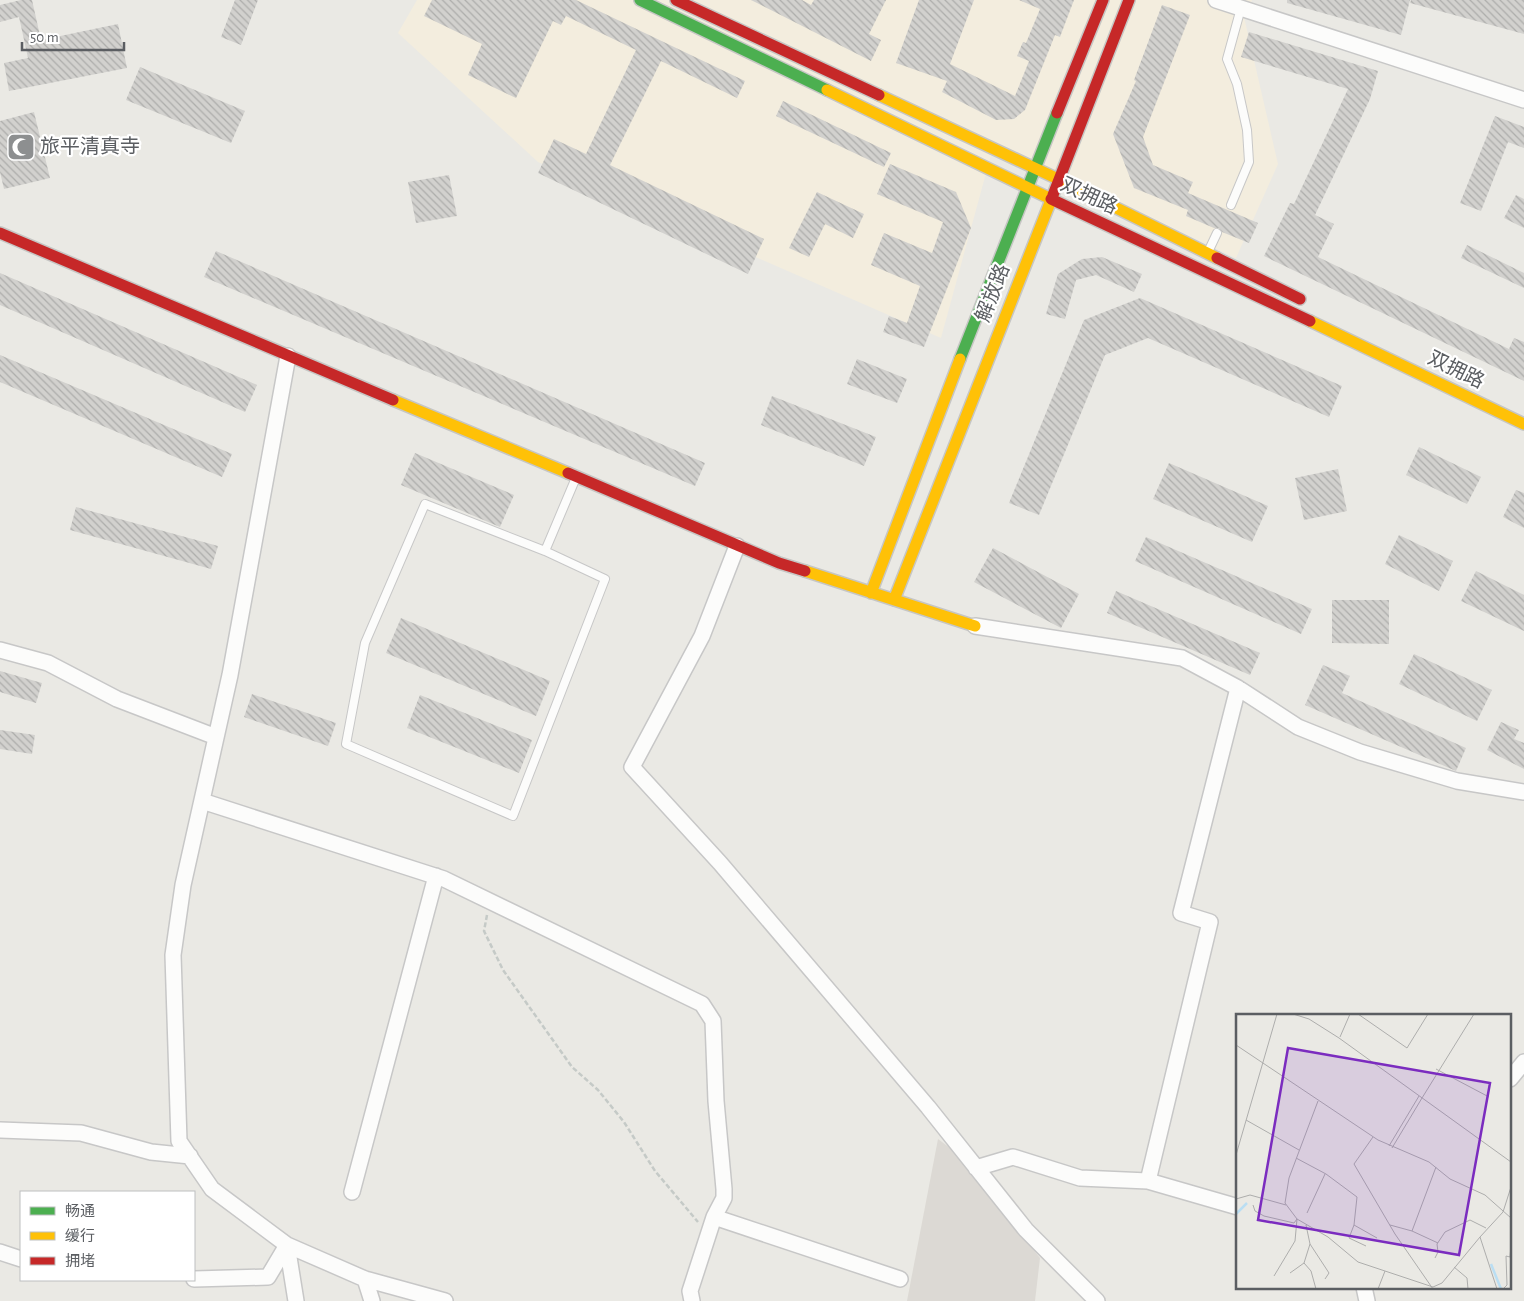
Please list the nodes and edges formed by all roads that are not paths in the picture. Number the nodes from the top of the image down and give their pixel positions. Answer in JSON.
{"nodes":[{"id":1,"x":640,"y":0,"type":"edge"},
{"id":2,"x":676,"y":0,"type":"edge"},
{"id":3,"x":1104,"y":0,"type":"edge"},
{"id":4,"x":1129,"y":0,"type":"edge"},
{"id":5,"x":1216,"y":0,"type":"edge"},
{"id":6,"x":1241,"y":8,"type":"junction"},
{"id":7,"x":1524,"y":100,"type":"edge"},
{"id":8,"x":1034,"y":168,"type":"junction"},
{"id":9,"x":1058,"y":179,"type":"junction"},
{"id":10,"x":1026,"y":188,"type":"junction"},
{"id":11,"x":1049,"y":198,"type":"junction"},
{"id":12,"x":1231,"y":204,"type":"dead end"},
{"id":13,"x":0,"y":233,"type":"edge"},
{"id":14,"x":1217,"y":233,"type":"dead end"},
{"id":15,"x":1208,"y":253,"type":"junction"},
{"id":16,"x":1314,"y":307,"type":"dead end"},
{"id":17,"x":288,"y":356,"type":"junction"},
{"id":18,"x":1481,"y":390,"type":"dead end"},
{"id":19,"x":1524,"y":411,"type":"edge"},
{"id":20,"x":1524,"y":424,"type":"edge"},
{"id":21,"x":575,"y":478,"type":"junction"},
{"id":22,"x":737,"y":546,"type":"junction"},
{"id":23,"x":545,"y":551,"type":"junction"},
{"id":24,"x":871,"y":592,"type":"junction"},
{"id":25,"x":894,"y":600,"type":"junction"},
{"id":26,"x":975,"y":626,"type":"joint"},
{"id":27,"x":0,"y":650,"type":"edge"},
{"id":28,"x":1238,"y":688,"type":"junction"},
{"id":29,"x":216,"y":736,"type":"junction"},
{"id":30,"x":1524,"y":792,"type":"edge"},
{"id":31,"x":202,"y":801,"type":"junction"},
{"id":32,"x":436,"y":876,"type":"junction"},
{"id":33,"x":1524,"y":1062,"type":"edge"},
{"id":34,"x":1512,"y":1076,"type":"edge"},
{"id":35,"x":0,"y":1130,"type":"edge"},
{"id":36,"x":190,"y":1156,"type":"junction"},
{"id":37,"x":976,"y":1168,"type":"junction"},
{"id":38,"x":1148,"y":1181,"type":"junction"},
{"id":39,"x":352,"y":1192,"type":"dead end"},
{"id":40,"x":1236,"y":1206,"type":"edge"},
{"id":41,"x":714,"y":1217,"type":"junction"},
{"id":42,"x":287,"y":1245,"type":"junction"},
{"id":43,"x":0,"y":1252,"type":"edge"},
{"id":44,"x":20,"y":1259,"type":"edge"},
{"id":45,"x":195,"y":1279,"type":"edge"},
{"id":46,"x":365,"y":1279,"type":"junction"},
{"id":47,"x":900,"y":1279,"type":"dead end"},
{"id":48,"x":1364,"y":1288,"type":"edge"},
{"id":49,"x":296,"y":1301,"type":"edge"},
{"id":50,"x":372,"y":1301,"type":"edge"},
{"id":51,"x":445,"y":1301,"type":"edge"},
{"id":52,"x":692,"y":1301,"type":"edge"},
{"id":53,"x":1096,"y":1301,"type":"edge"},
{"id":54,"x":1367,"y":1301,"type":"edge"}],
"edges":[{"from":1,"to":10,"type":"main road","name":"双拥路"},
{"from":2,"to":8,"type":"main road","name":"双拥路"},
{"from":3,"to":8,"type":"main road","name":"解放路"},
{"from":4,"to":9,"type":"main road","name":"解放路"},
{"from":5,"to":6,"type":"street"},
{"from":6,"to":7,"type":"street"},
{"from":6,"to":12,"type":"lane"},
{"from":8,"to":9,"type":"main road","name":"双拥路"},
{"from":8,"to":10,"type":"main road","name":"解放路"},
{"from":9,"to":11,"type":"main road","name":"解放路"},
{"from":9,"to":15,"type":"main road","name":"双拥路"},
{"from":10,"to":11,"type":"main road","name":"双拥路"},
{"from":10,"to":24,"type":"main road","name":"解放路"},
{"from":11,"to":20,"type":"main road","name":"双拥路"},
{"from":11,"to":25,"type":"main road","name":"解放路"},
{"from":13,"to":17,"type":"main road"},
{"from":14,"to":15,"type":"lane"},
{"from":15,"to":16,"type":"main road","name":"双拥路"},
{"from":17,"to":21,"type":"main road"},
{"from":17,"to":29,"type":"street"},
{"from":18,"to":19,"type":"main road","name":"双拥路"},
{"from":21,"to":22,"type":"main road"},
{"from":21,"to":23,"type":"lane"},
{"from":22,"to":24,"type":"main road"},
{"from":22,"to":37,"type":"street"},
{"from":23,"to":23,"type":"lane"},
{"from":24,"to":25,"type":"main road"},
{"from":25,"to":26,"type":"main road"},
{"from":26,"to":28,"type":"street"},
{"from":27,"to":29,"type":"street"},
{"from":28,"to":30,"type":"street"},
{"from":28,"to":38,"type":"street"},
{"from":29,"to":31,"type":"street"},
{"from":31,"to":32,"type":"street"},
{"from":31,"to":36,"type":"street"},
{"from":32,"to":39,"type":"street"},
{"from":32,"to":41,"type":"street"},
{"from":33,"to":34,"type":"street"},
{"from":35,"to":36,"type":"street"},
{"from":36,"to":42,"type":"street"},
{"from":37,"to":38,"type":"street"},
{"from":37,"to":53,"type":"street"},
{"from":38,"to":40,"type":"street"},
{"from":41,"to":47,"type":"street"},
{"from":41,"to":52,"type":"street"},
{"from":42,"to":45,"type":"street"},
{"from":42,"to":46,"type":"street"},
{"from":42,"to":49,"type":"street"},
{"from":43,"to":44,"type":"street"},
{"from":46,"to":50,"type":"street"},
{"from":46,"to":51,"type":"street"},
{"from":48,"to":54,"type":"street"}]}
